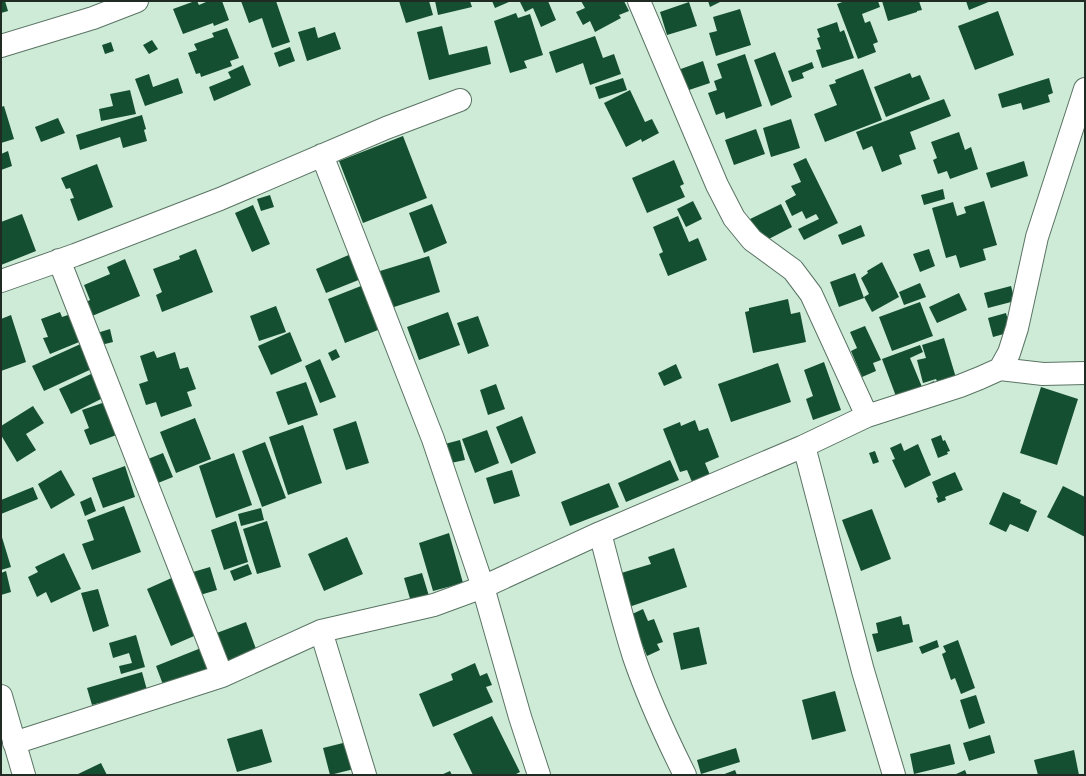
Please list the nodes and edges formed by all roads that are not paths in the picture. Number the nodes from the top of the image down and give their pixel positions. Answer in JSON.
{"nodes":[{"id":1,"x":137,"y":1,"type":"edge"},
{"id":2,"x":639,"y":1,"type":"edge"},
{"id":3,"x":1,"y":46,"type":"edge"},
{"id":4,"x":1085,"y":89,"type":"edge"},
{"id":5,"x":460,"y":100,"type":"dead end"},
{"id":6,"x":322,"y":155,"type":"junction"},
{"id":7,"x":59,"y":260,"type":"junction"},
{"id":8,"x":1,"y":281,"type":"edge"},
{"id":9,"x":1000,"y":369,"type":"junction"},
{"id":10,"x":1085,"y":373,"type":"edge"},
{"id":11,"x":867,"y":416,"type":"junction"},
{"id":12,"x":804,"y":446,"type":"junction"},
{"id":13,"x":600,"y":533,"type":"junction"},
{"id":14,"x":483,"y":586,"type":"junction"},
{"id":15,"x":321,"y":632,"type":"junction"},
{"id":16,"x":222,"y":676,"type":"junction"},
{"id":17,"x":1,"y":696,"type":"edge"},
{"id":18,"x":14,"y":744,"type":"junction"},
{"id":19,"x":17,"y":775,"type":"edge"},
{"id":20,"x":24,"y":775,"type":"edge"},
{"id":21,"x":365,"y":775,"type":"edge"},
{"id":22,"x":539,"y":775,"type":"edge"},
{"id":23,"x":685,"y":775,"type":"edge"},
{"id":24,"x":894,"y":775,"type":"edge"}],
"edges":[{"from":1,"to":3,"type":"street"},
{"from":2,"to":11,"type":"street"},
{"from":4,"to":9,"type":"street"},
{"from":5,"to":6,"type":"street"},
{"from":6,"to":7,"type":"street"},
{"from":6,"to":14,"type":"street"},
{"from":7,"to":8,"type":"street"},
{"from":7,"to":16,"type":"street"},
{"from":9,"to":10,"type":"street"},
{"from":9,"to":11,"type":"street"},
{"from":11,"to":12,"type":"street"},
{"from":12,"to":13,"type":"street"},
{"from":12,"to":24,"type":"street"},
{"from":13,"to":14,"type":"street"},
{"from":13,"to":23,"type":"street"},
{"from":14,"to":15,"type":"street"},
{"from":14,"to":22,"type":"street"},
{"from":15,"to":16,"type":"street"},
{"from":15,"to":21,"type":"street"},
{"from":16,"to":18,"type":"street"},
{"from":17,"to":18,"type":"street"},
{"from":18,"to":19,"type":"street"},
{"from":18,"to":20,"type":"street"}]}
